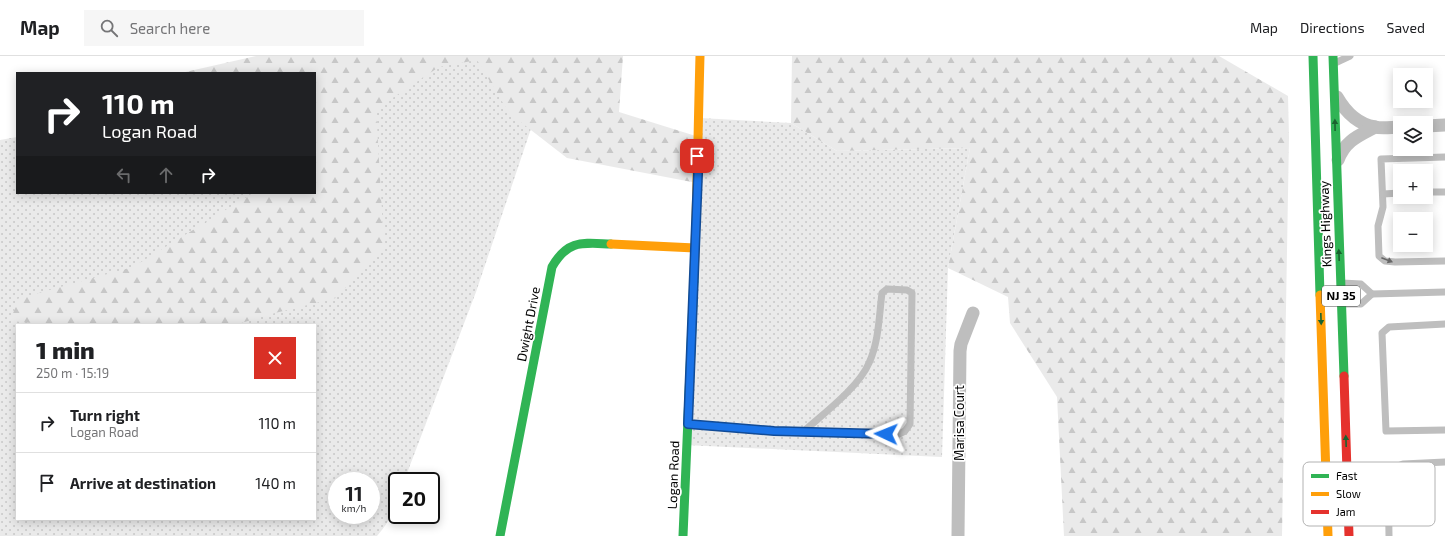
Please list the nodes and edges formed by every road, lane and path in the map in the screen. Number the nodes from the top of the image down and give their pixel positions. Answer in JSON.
{"nodes":[{"id":1,"x":700,"y":56,"type":"edge"},
{"id":2,"x":1313,"y":56,"type":"edge"},
{"id":3,"x":1350,"y":56,"type":"edge"},
{"id":4,"x":1333,"y":60,"type":"edge"},
{"id":5,"x":1335,"y":94,"type":"junction"},
{"id":6,"x":1445,"y":125,"type":"edge"},
{"id":7,"x":1433,"y":126,"type":"edge"},
{"id":8,"x":1375,"y":127,"type":"junction"},
{"id":9,"x":1393,"y":127,"type":"edge"},
{"id":10,"x":1445,"y":156,"type":"edge"},
{"id":11,"x":1336,"y":165,"type":"junction"},
{"id":12,"x":1433,"y":192,"type":"edge"},
{"id":13,"x":1445,"y":192,"type":"edge"},
{"id":14,"x":1393,"y":193,"type":"edge"},
{"id":15,"x":1383,"y":194,"type":"junction"},
{"id":16,"x":695,"y":248,"type":"junction"},
{"id":17,"x":1445,"y":261,"type":"edge"},
{"id":18,"x":1340,"y":283,"type":"junction"},
{"id":19,"x":1445,"y":292,"type":"edge"},
{"id":20,"x":1372,"y":294,"type":"junction"},
{"id":21,"x":1341,"y":304,"type":"junction"},
{"id":22,"x":973,"y":313,"type":"dead end"},
{"id":23,"x":1445,"y":324,"type":"edge"},
{"id":24,"x":688,"y":424,"type":"junction"},
{"id":25,"x":1445,"y":430,"type":"edge"},
{"id":26,"x":803,"y":432,"type":"junction"},
{"id":27,"x":1326,"y":462,"type":"edge"},
{"id":28,"x":1346,"y":462,"type":"edge"},
{"id":29,"x":1435,"y":462,"type":"edge"},
{"id":30,"x":1445,"y":462,"type":"edge"},
{"id":31,"x":1328,"y":526,"type":"edge"},
{"id":32,"x":1349,"y":526,"type":"edge"},
{"id":33,"x":1389,"y":526,"type":"edge"},
{"id":34,"x":500,"y":536,"type":"edge"},
{"id":35,"x":683,"y":536,"type":"edge"},
{"id":36,"x":958,"y":536,"type":"edge"},
{"id":37,"x":1328,"y":536,"type":"edge"},
{"id":38,"x":1349,"y":536,"type":"edge"},
{"id":39,"x":1389,"y":536,"type":"edge"}],
"edges":[{"from":1,"to":16,"type":"main road","name":"Logan Road"},
{"from":2,"to":27,"type":"main road","name":"Kings Highway","number":"NJ 35","one_way":true},
{"from":3,"to":4,"type":"lane"},
{"from":4,"to":5,"type":"main road","name":"Kings Highway","number":"NJ 35"},
{"from":5,"to":8,"type":"street"},
{"from":11,"to":5,"type":"main road","name":"Kings Highway","number":"NJ 35","one_way":true},
{"from":6,"to":7,"type":"street"},
{"from":8,"to":9,"type":"street"},
{"from":8,"to":11,"type":"street"},
{"from":10,"to":15,"type":"lane"},
{"from":18,"to":11,"type":"main road","name":"Kings Highway","number":"NJ 35","one_way":true},
{"from":12,"to":13,"type":"lane"},
{"from":14,"to":15,"type":"lane"},
{"from":15,"to":17,"type":"lane","one_way":true},
{"from":16,"to":24,"type":"main road","name":"Logan Road"},
{"from":16,"to":34,"type":"main road","name":"Dwight Drive"},
{"from":18,"to":20,"type":"lane"},
{"from":18,"to":21,"type":"main road","name":"Kings Highway","number":"NJ 35"},
{"from":19,"to":20,"type":"lane"},
{"from":20,"to":21,"type":"lane"},
{"from":28,"to":21,"type":"main road","name":"Kings Highway","number":"NJ 35","one_way":true},
{"from":22,"to":36,"type":"street","name":"Marisa Court"},
{"from":23,"to":25,"type":"lane"},
{"from":24,"to":26,"type":"lane"},
{"from":24,"to":35,"type":"main road","name":"Logan Road"},
{"from":26,"to":26,"type":"lane"},
{"from":29,"to":30,"type":"lane"},
{"from":31,"to":37,"type":"main road","name":"Kings Highway","number":"NJ 35","one_way":true},
{"from":38,"to":32,"type":"main road","name":"Kings Highway","number":"NJ 35","one_way":true},
{"from":33,"to":39,"type":"lane"}]}
